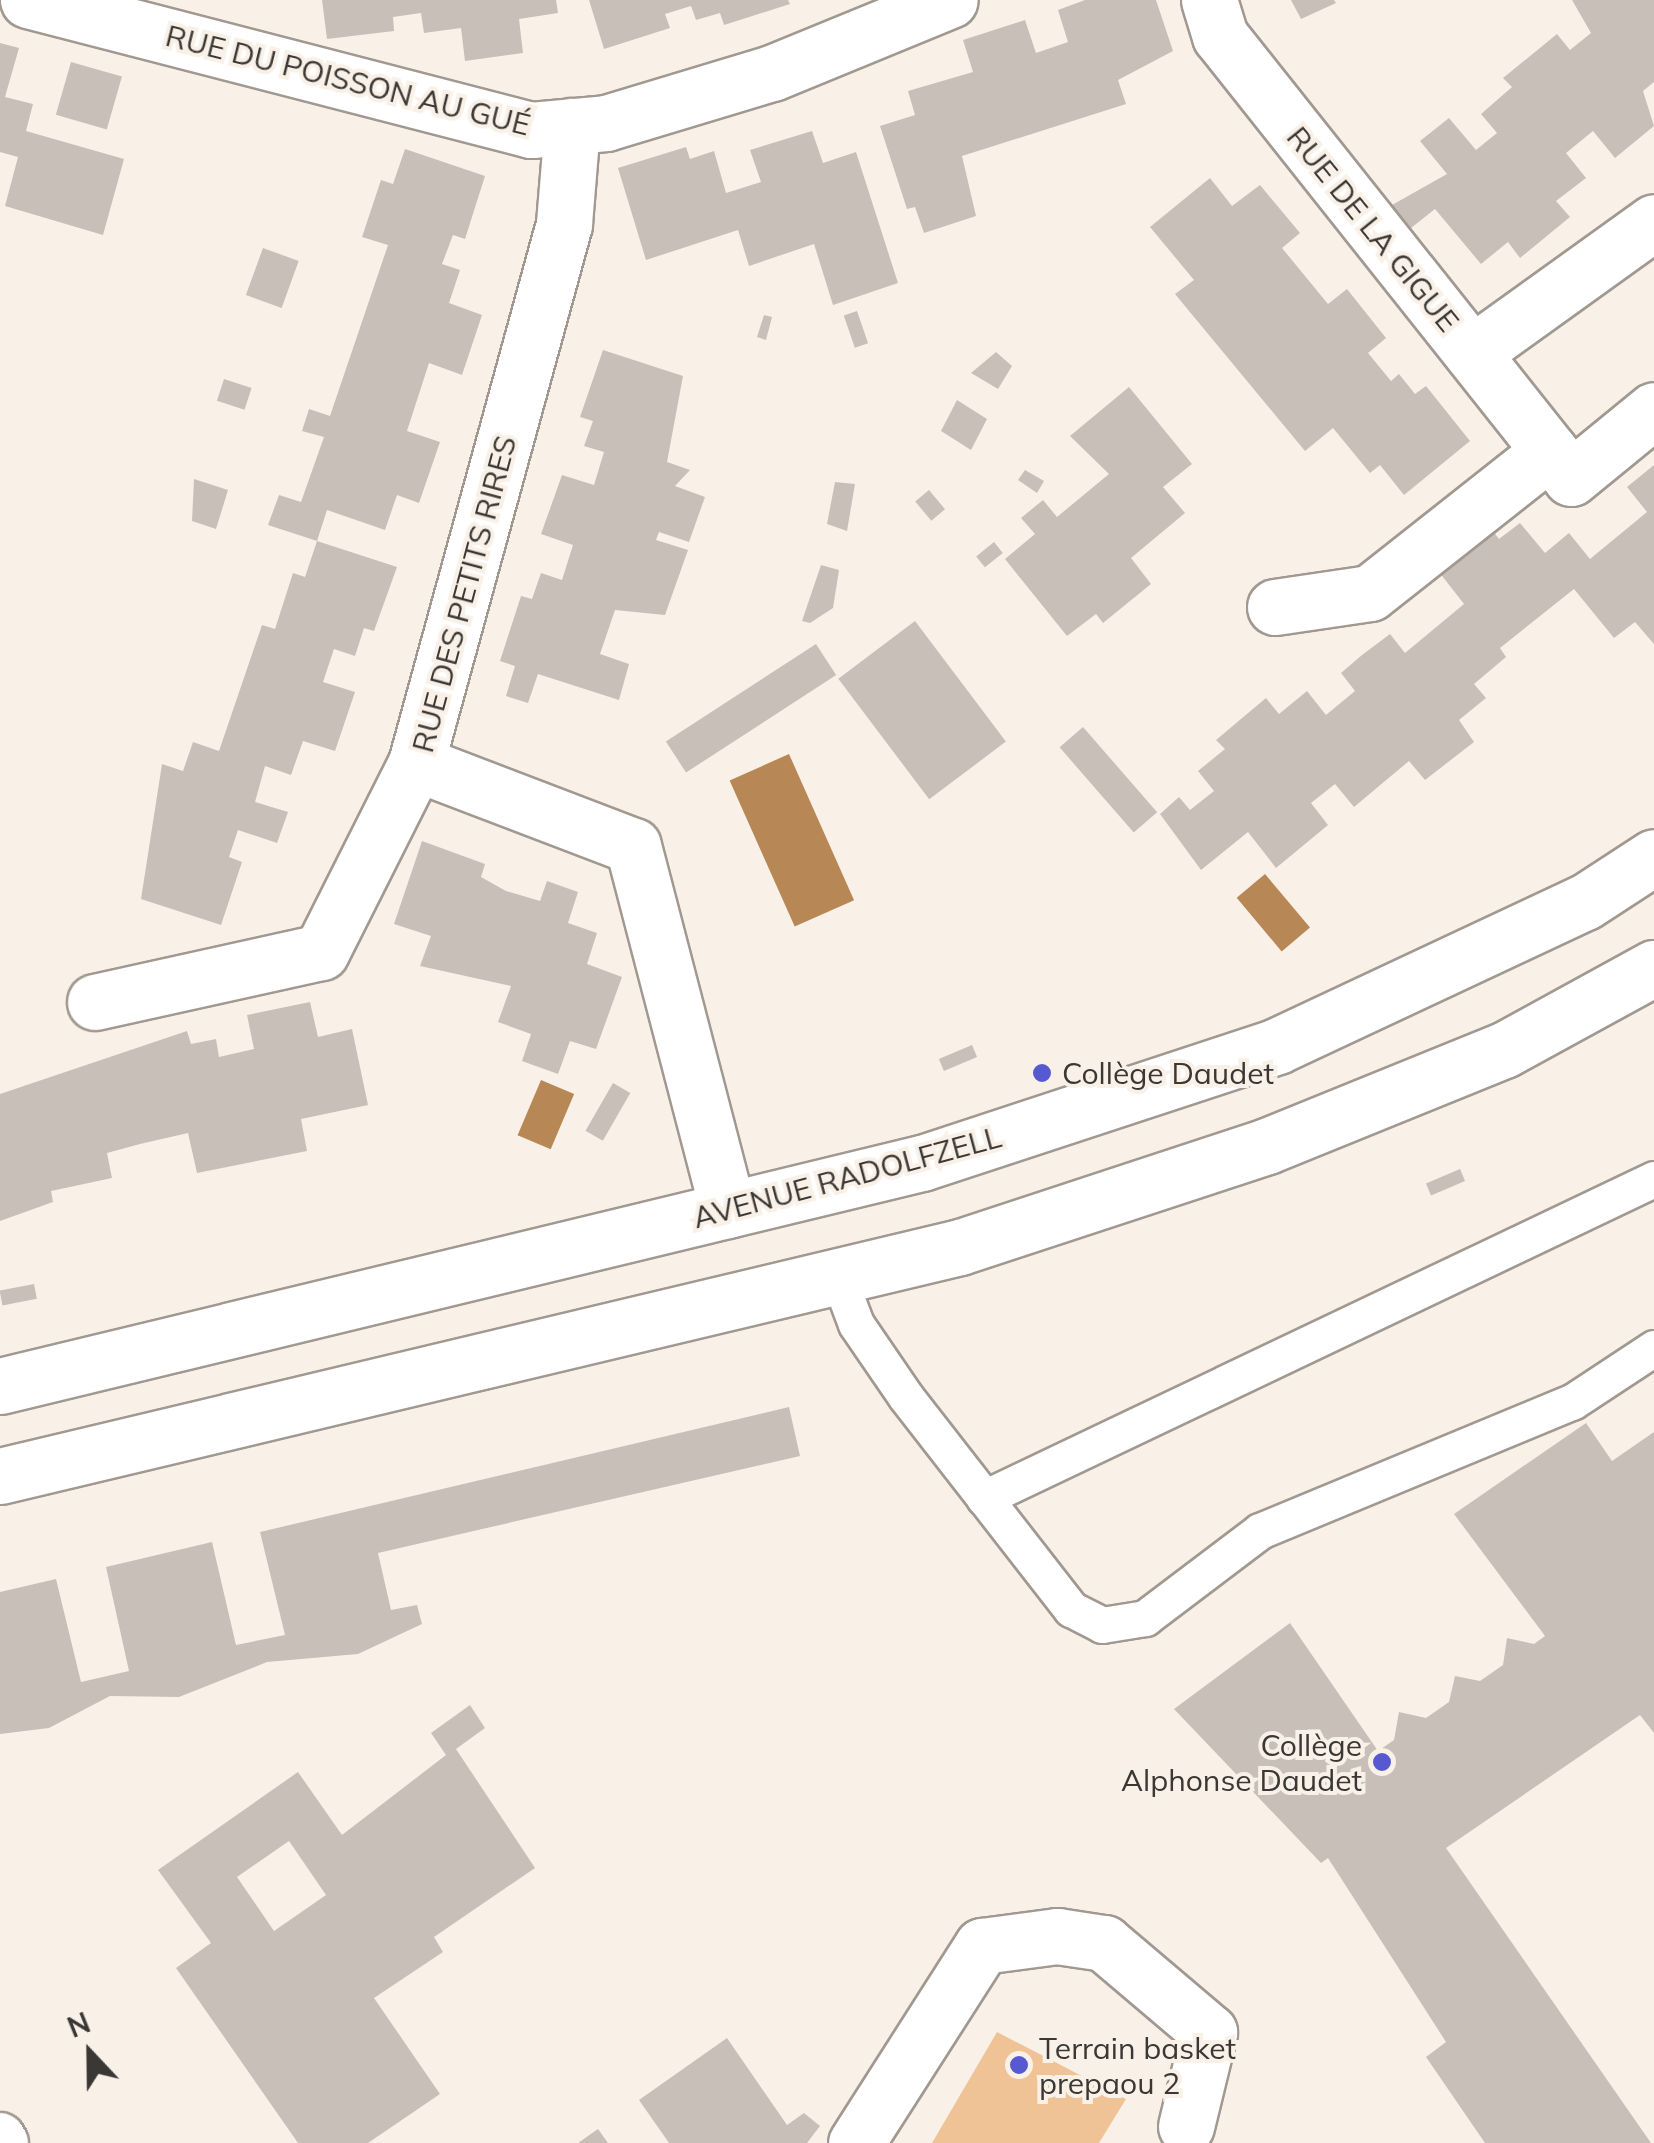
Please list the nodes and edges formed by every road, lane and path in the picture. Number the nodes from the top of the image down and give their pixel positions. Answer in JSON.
{"nodes":[{"id":1,"x":28,"y":0,"type":"edge"},
{"id":2,"x":950,"y":0,"type":"edge"},
{"id":3,"x":1209,"y":0,"type":"edge"},
{"id":4,"x":572,"y":126,"type":"junction"},
{"id":5,"x":1654,"y":222,"type":"edge"},
{"id":6,"x":1472,"y":353,"type":"junction"},
{"id":7,"x":1654,"y":410,"type":"edge"},
{"id":8,"x":1550,"y":451,"type":"junction"},
{"id":9,"x":1275,"y":607,"type":"dead end"},
{"id":10,"x":416,"y":763,"type":"junction"},
{"id":11,"x":1654,"y":857,"type":"edge"},
{"id":12,"x":1654,"y":968,"type":"edge"},
{"id":13,"x":95,"y":1002,"type":"dead end"},
{"id":14,"x":1654,"y":1179,"type":"edge"},
{"id":15,"x":728,"y":1210,"type":"junction"},
{"id":16,"x":838,"y":1276,"type":"junction"},
{"id":17,"x":1654,"y":1348,"type":"edge"},
{"id":18,"x":0,"y":1386,"type":"edge"},
{"id":19,"x":0,"y":1476,"type":"edge"},
{"id":20,"x":984,"y":1498,"type":"junction"},
{"id":21,"x":1186,"y":2126,"type":"dead end"},
{"id":22,"x":856,"y":2143,"type":"edge"}],
"edges":[{"from":1,"to":4,"type":"street","name":"RUE DU POISSON AU GUÉ"},
{"from":2,"to":4,"type":"street","name":"RUE DU POISSON AU GUÉ"},
{"from":3,"to":6,"type":"street","name":"RUE DE LA GIGUE"},
{"from":4,"to":10,"type":"street","name":"RUE DES PETITS RIRES"},
{"from":5,"to":6,"type":"street"},
{"from":6,"to":8,"type":"street","name":"RUE DE LA GIGUE"},
{"from":7,"to":8,"type":"street"},
{"from":8,"to":9,"type":"street"},
{"from":10,"to":13,"type":"street"},
{"from":10,"to":15,"type":"street","name":"RUE DES PETITS RIRES"},
{"from":11,"to":15,"type":"street","name":"AVENUE RADOLFZELL"},
{"from":12,"to":16,"type":"street"},
{"from":14,"to":20,"type":"lane"},
{"from":15,"to":18,"type":"street","name":"AVENUE RADOLFZELL"},
{"from":16,"to":19,"type":"street"},
{"from":16,"to":20,"type":"lane"},
{"from":17,"to":20,"type":"lane"},
{"from":21,"to":22,"type":"street"}]}
